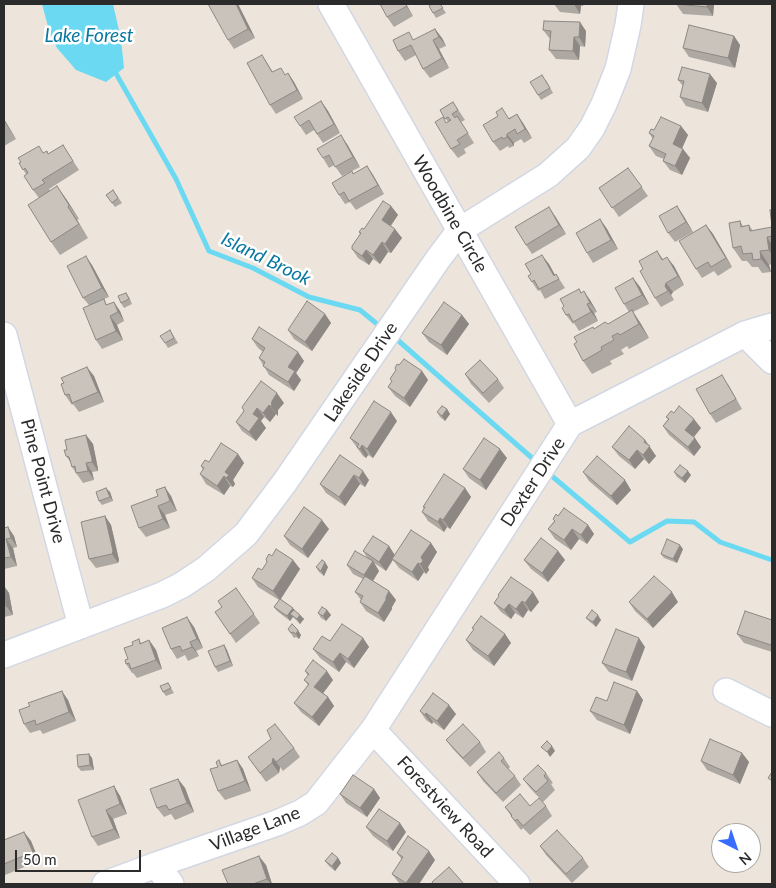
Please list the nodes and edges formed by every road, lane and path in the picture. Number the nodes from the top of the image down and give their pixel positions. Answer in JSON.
{"nodes":[{"id":1,"x":331,"y":4,"type":"edge"},
{"id":2,"x":630,"y":4,"type":"edge"},
{"id":3,"x":460,"y":230,"type":"junction"},
{"id":4,"x":772,"y":326,"type":"edge"},
{"id":5,"x":745,"y":334,"type":"junction"},
{"id":6,"x":4,"y":335,"type":"edge"},
{"id":7,"x":772,"y":360,"type":"edge"},
{"id":8,"x":570,"y":424,"type":"junction"},
{"id":9,"x":81,"y":626,"type":"junction"},
{"id":10,"x":4,"y":655,"type":"edge"},
{"id":11,"x":726,"y":691,"type":"dead end"},
{"id":12,"x":772,"y":714,"type":"edge"},
{"id":13,"x":373,"y":730,"type":"junction"},
{"id":14,"x":156,"y":865,"type":"junction"},
{"id":15,"x":106,"y":884,"type":"edge"},
{"id":16,"x":172,"y":884,"type":"edge"},
{"id":17,"x":518,"y":884,"type":"edge"}],
"edges":[{"from":1,"to":3,"type":"street","name":"Woodbine Circle"},
{"from":2,"to":3,"type":"street","name":"Lakeside Drive"},
{"from":3,"to":8,"type":"street","name":"Woodbine Circle"},
{"from":3,"to":9,"type":"street","name":"Lakeside Drive"},
{"from":4,"to":5,"type":"street","name":"Dexter Drive"},
{"from":5,"to":7,"type":"street"},
{"from":5,"to":8,"type":"street","name":"Dexter Drive"},
{"from":6,"to":9,"type":"street","name":"Pine Point Drive"},
{"from":8,"to":13,"type":"street","name":"Dexter Drive"},
{"from":9,"to":10,"type":"street","name":"Lakeside Drive"},
{"from":11,"to":12,"type":"street"},
{"from":13,"to":14,"type":"street","name":"Village Lane"},
{"from":13,"to":17,"type":"street","name":"Forestview Road"},
{"from":14,"to":15,"type":"street","name":"Village Lane"},
{"from":14,"to":16,"type":"street"}]}
